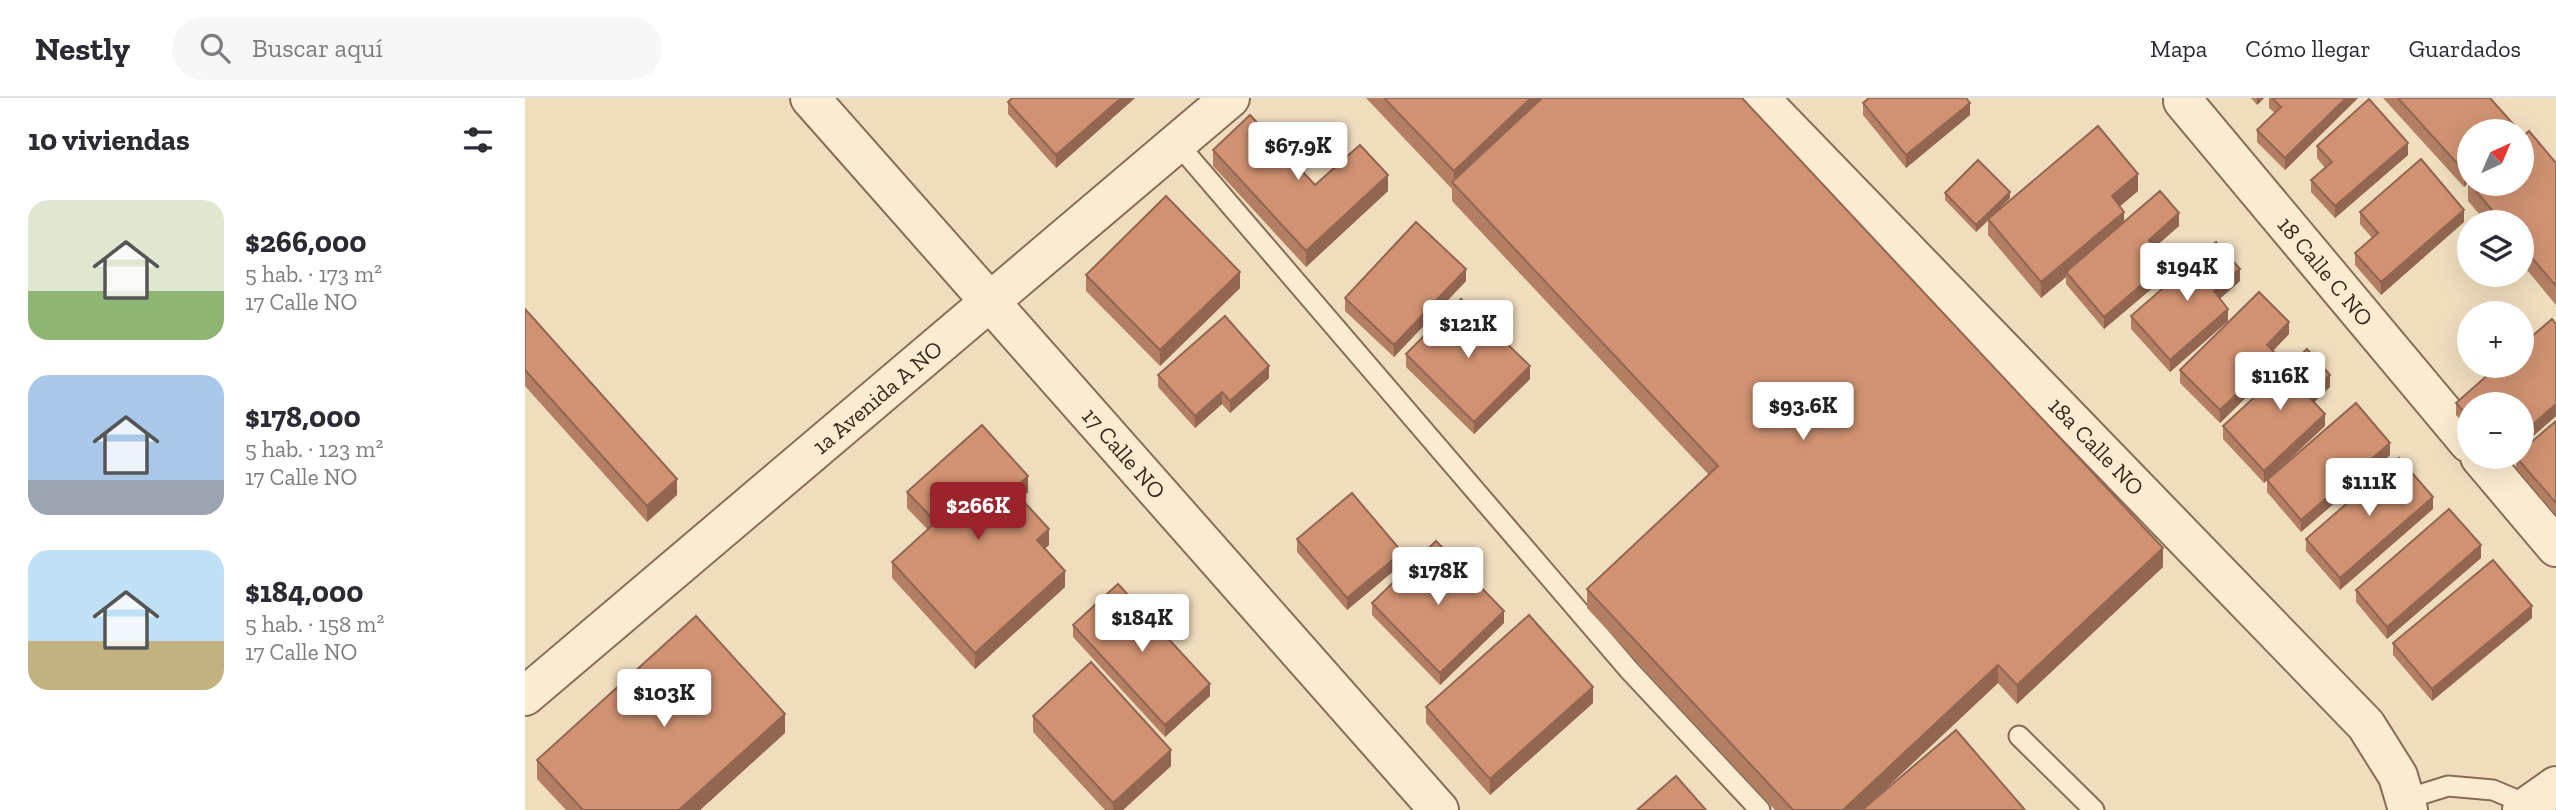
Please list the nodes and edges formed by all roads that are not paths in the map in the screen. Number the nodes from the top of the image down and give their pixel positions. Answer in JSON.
{"nodes":[{"id":1,"x":810,"y":98,"type":"edge"},
{"id":2,"x":1230,"y":98,"type":"edge"},
{"id":3,"x":1759,"y":98,"type":"edge"},
{"id":4,"x":2183,"y":101,"type":"dead end"},
{"id":5,"x":1177,"y":144,"type":"junction"},
{"id":6,"x":990,"y":302,"type":"junction"},
{"id":7,"x":2457,"y":429,"type":"edge"},
{"id":8,"x":2490,"y":469,"type":"edge"},
{"id":9,"x":2556,"y":547,"type":"edge"},
{"id":10,"x":525,"y":696,"type":"edge"},
{"id":11,"x":2019,"y":736,"type":"dead end"},
{"id":12,"x":2536,"y":801,"type":"edge"},
{"id":13,"x":2400,"y":806,"type":"edge"},
{"id":14,"x":1439,"y":810,"type":"edge"},
{"id":15,"x":1760,"y":810,"type":"edge"},
{"id":16,"x":2094,"y":810,"type":"edge"}],
"edges":[{"from":1,"to":6,"type":"street","name":"17 Calle NO"},
{"from":2,"to":5,"type":"street","name":"1a Avenida A NO"},
{"from":3,"to":13,"type":"street","name":"18a Calle NO"},
{"from":4,"to":7,"type":"street","name":"18 Calle C NO"},
{"from":5,"to":6,"type":"street","name":"1a Avenida A NO"},
{"from":5,"to":15,"type":"lane"},
{"from":6,"to":10,"type":"street","name":"1a Avenida A NO"},
{"from":6,"to":14,"type":"street","name":"17 Calle NO"},
{"from":8,"to":9,"type":"street"},
{"from":11,"to":16,"type":"lane"},
{"from":12,"to":13,"type":"lane"}]}
